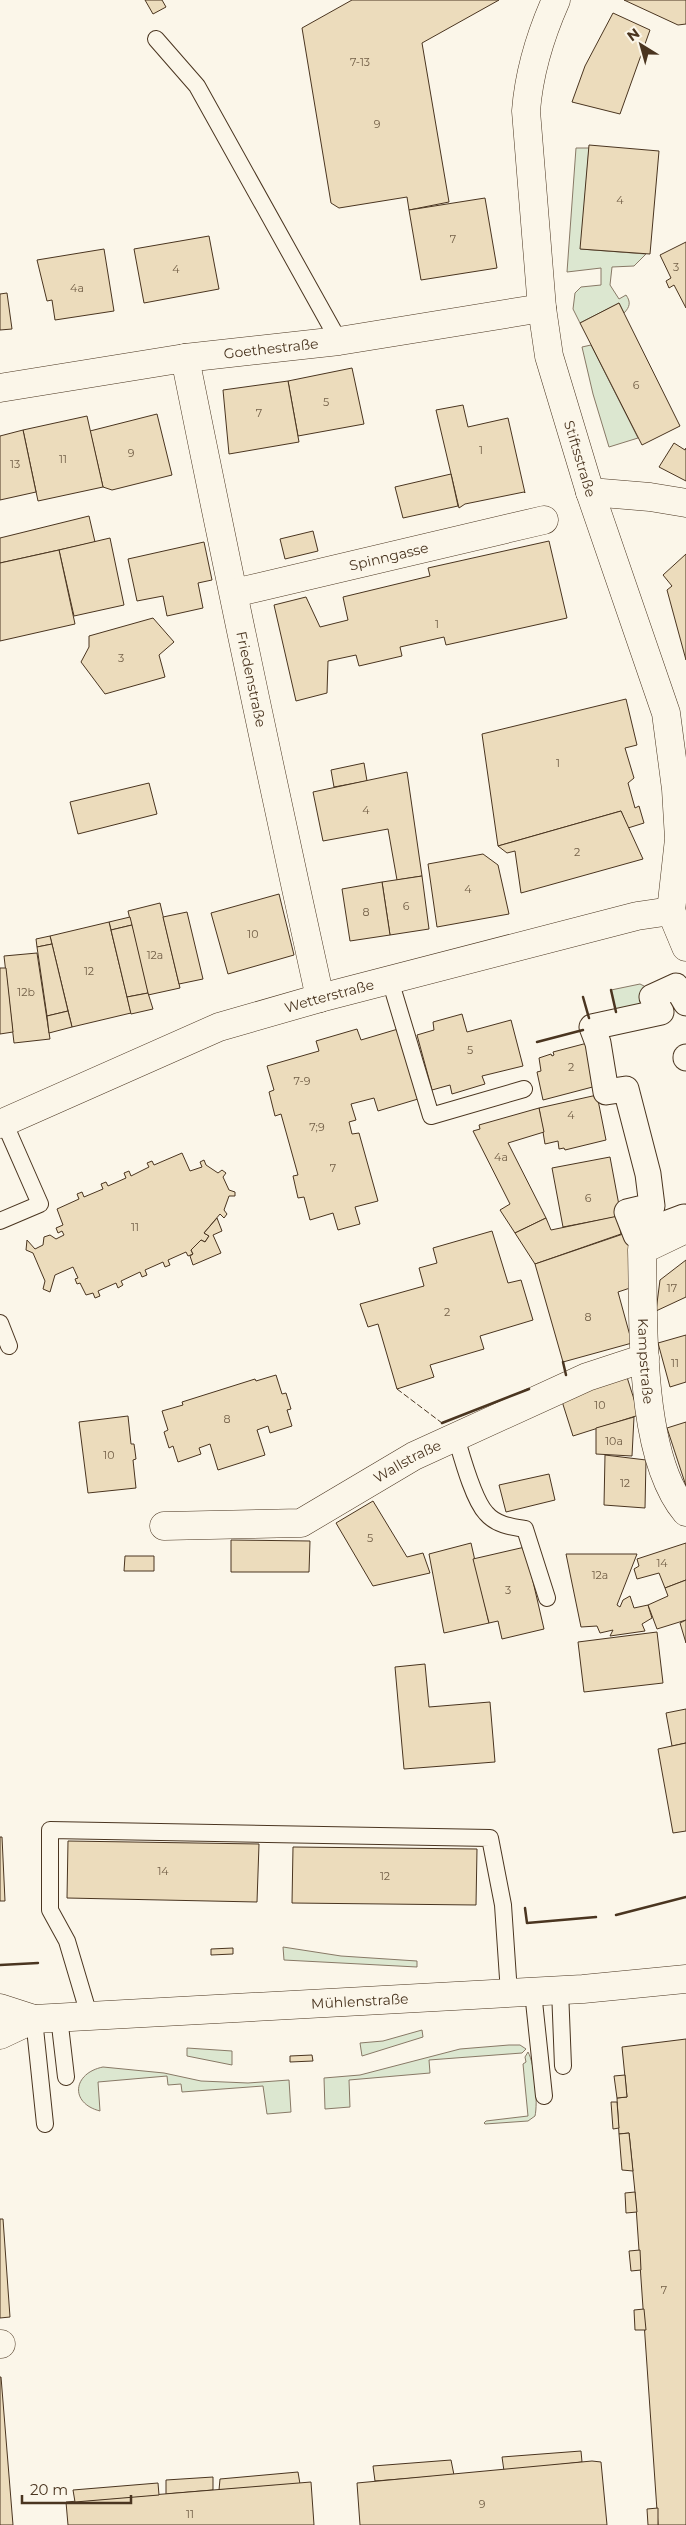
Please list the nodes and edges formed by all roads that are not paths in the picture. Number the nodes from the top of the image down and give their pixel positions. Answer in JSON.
{"nodes":[{"id":1,"x":556,"y":0,"type":"edge"},
{"id":2,"x":156,"y":39,"type":"dead end"},
{"id":3,"x":542,"y":308,"type":"junction"},
{"id":4,"x":339,"y":341,"type":"junction"},
{"id":5,"x":185,"y":358,"type":"junction"},
{"id":6,"x":0,"y":388,"type":"edge"},
{"id":7,"x":590,"y":492,"type":"junction"},
{"id":8,"x":686,"y":503,"type":"edge"},
{"id":9,"x":544,"y":520,"type":"dead end"},
{"id":10,"x":234,"y":593,"type":"junction"},
{"id":11,"x":678,"y":906,"type":"edge"},
{"id":12,"x":686,"y":947,"type":"edge"},
{"id":13,"x":390,"y":980,"type":"junction"},
{"id":14,"x":320,"y":998,"type":"junction"},
{"id":15,"x":686,"y":1003,"type":"edge"},
{"id":16,"x":524,"y":1089,"type":"dead end"},
{"id":17,"x":2,"y":1123,"type":"edge"},
{"id":18,"x":686,"y":1216,"type":"edge"},
{"id":19,"x":0,"y":1221,"type":"edge"},
{"id":20,"x":686,"y":1229,"type":"edge"},
{"id":21,"x":0,"y":1323,"type":"edge"},
{"id":22,"x":10,"y":1346,"type":"dead end"},
{"id":23,"x":644,"y":1358,"type":"junction"},
{"id":24,"x":456,"y":1438,"type":"junction"},
{"id":25,"x":686,"y":1512,"type":"edge"},
{"id":26,"x":164,"y":1526,"type":"dead end"},
{"id":27,"x":547,"y":1598,"type":"dead end"},
{"id":28,"x":686,"y":1979,"type":"edge"},
{"id":29,"x":560,"y":1990,"type":"junction"},
{"id":30,"x":521,"y":1992,"type":"junction"},
{"id":31,"x":0,"y":2008,"type":"edge"},
{"id":32,"x":89,"y":2015,"type":"junction"},
{"id":33,"x":46,"y":2018,"type":"junction"},
{"id":34,"x":0,"y":2035,"type":"edge"},
{"id":35,"x":563,"y":2066,"type":"dead end"},
{"id":36,"x":66,"y":2077,"type":"dead end"},
{"id":37,"x":544,"y":2096,"type":"dead end"},
{"id":38,"x":45,"y":2124,"type":"dead end"}],
"edges":[{"from":1,"to":3,"type":"street","name":"Stiftsstraße"},
{"from":2,"to":4,"type":"lane"},
{"from":3,"to":4,"type":"street","name":"Goethestraße"},
{"from":3,"to":7,"type":"street","name":"Stiftsstraße"},
{"from":4,"to":5,"type":"street","name":"Goethestraße"},
{"from":5,"to":6,"type":"street","name":"Goethestraße"},
{"from":5,"to":10,"type":"street","name":"Friedenstraße"},
{"from":7,"to":8,"type":"street"},
{"from":7,"to":11,"type":"street","name":"Stiftsstraße"},
{"from":9,"to":10,"type":"street","name":"Spinngasse"},
{"from":10,"to":14,"type":"street","name":"Friedenstraße"},
{"from":11,"to":12,"type":"street"},
{"from":11,"to":13,"type":"street","name":"Wetterstraße"},
{"from":13,"to":14,"type":"street","name":"Wetterstraße"},
{"from":13,"to":16,"type":"lane"},
{"from":14,"to":17,"type":"street","name":"Wetterstraße"},
{"from":15,"to":18,"type":"street"},
{"from":17,"to":19,"type":"lane"},
{"from":20,"to":23,"type":"street","name":"Kampstraße"},
{"from":21,"to":22,"type":"lane"},
{"from":23,"to":24,"type":"street","name":"Wallstraße"},
{"from":23,"to":25,"type":"street","name":"Kampstraße"},
{"from":24,"to":26,"type":"street","name":"Wallstraße"},
{"from":24,"to":27,"type":"lane"},
{"from":28,"to":29,"type":"street","name":"Mühlenstraße"},
{"from":29,"to":30,"type":"street","name":"Mühlenstraße"},
{"from":29,"to":35,"type":"lane"},
{"from":30,"to":32,"type":"street","name":"Mühlenstraße"},
{"from":30,"to":32,"type":"lane"},
{"from":30,"to":37,"type":"lane"},
{"from":31,"to":33,"type":"street","name":"Mühlenstraße"},
{"from":32,"to":33,"type":"street","name":"Mühlenstraße"},
{"from":33,"to":34,"type":"street","name":"Mühlenstraße"},
{"from":33,"to":36,"type":"lane"},
{"from":33,"to":38,"type":"lane"}]}
